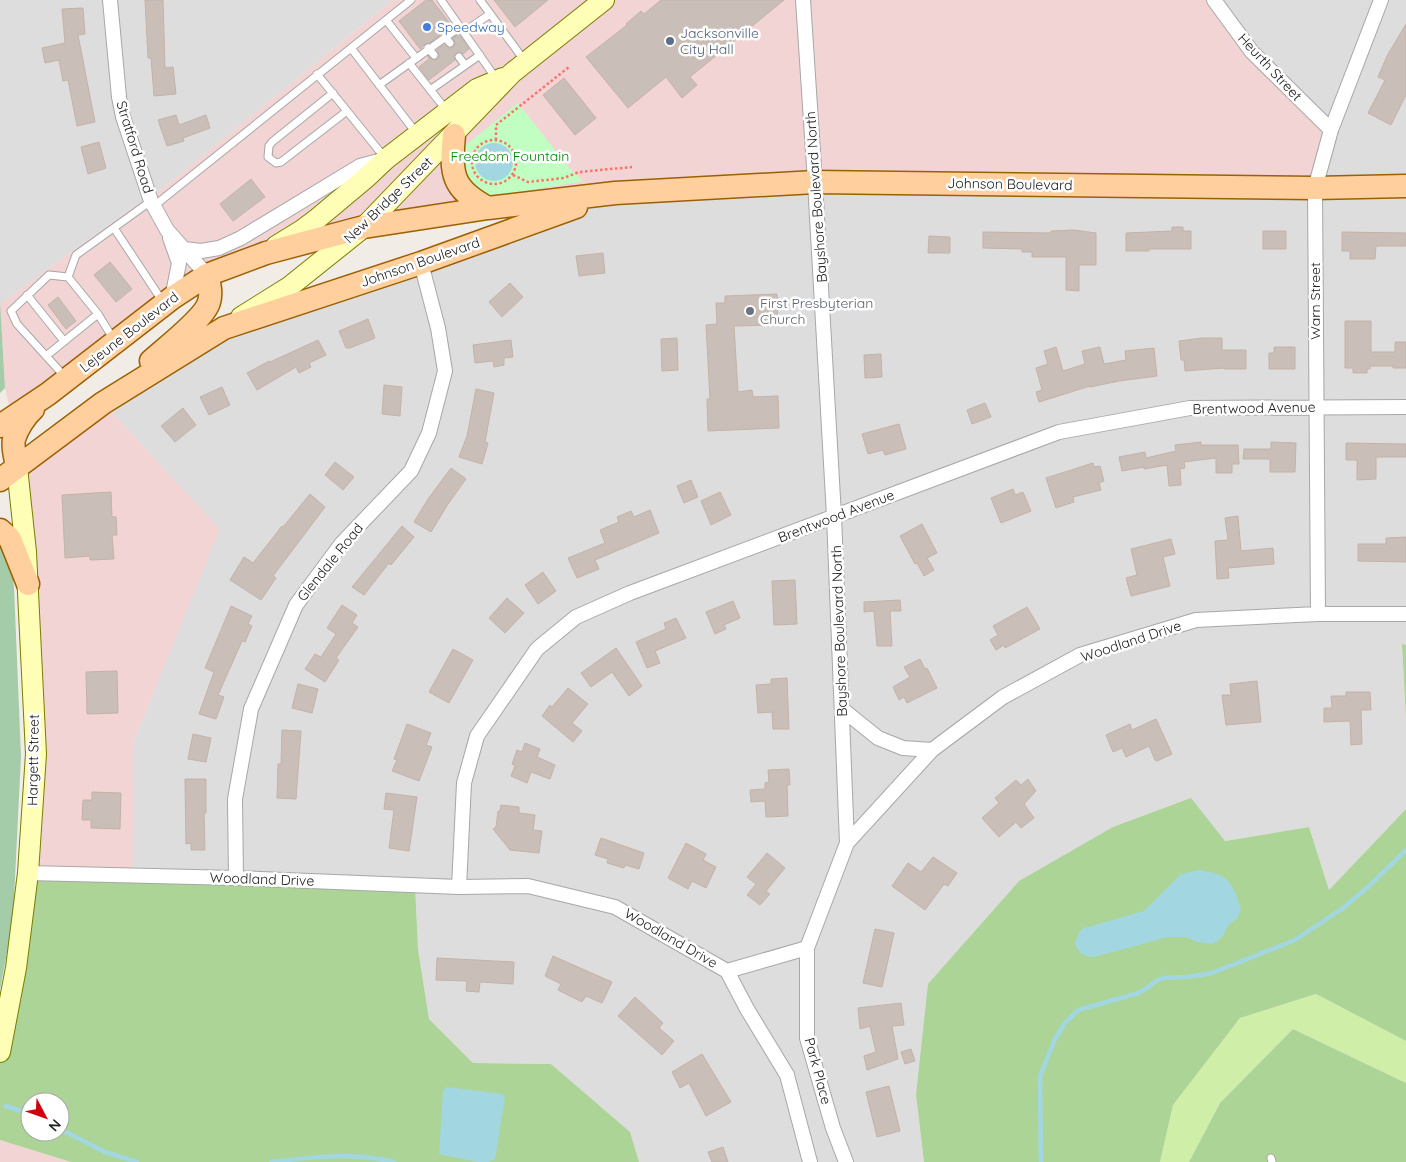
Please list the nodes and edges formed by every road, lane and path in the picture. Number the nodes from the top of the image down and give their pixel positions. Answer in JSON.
{"nodes":[{"id":1,"x":110,"y":0,"type":"edge"},
{"id":2,"x":411,"y":0,"type":"edge"},
{"id":3,"x":440,"y":0,"type":"edge"},
{"id":4,"x":480,"y":0,"type":"edge"},
{"id":5,"x":604,"y":0,"type":"edge"},
{"id":6,"x":803,"y":0,"type":"edge"},
{"id":7,"x":1214,"y":0,"type":"edge"},
{"id":8,"x":1381,"y":0,"type":"edge"},
{"id":9,"x":490,"y":14,"type":"junction"},
{"id":10,"x":386,"y":20,"type":"junction"},
{"id":11,"x":462,"y":29,"type":"junction"},
{"id":12,"x":351,"y":48,"type":"junction"},
{"id":13,"x":428,"y":48,"type":"junction"},
{"id":14,"x":480,"y":55,"type":"junction"},
{"id":15,"x":434,"y":56,"type":"dead end"},
{"id":16,"x":459,"y":57,"type":"dead end"},
{"id":17,"x":416,"y":58,"type":"junction"},
{"id":18,"x":409,"y":63,"type":"junction"},
{"id":19,"x":465,"y":65,"type":"junction"},
{"id":20,"x":569,"y":67,"type":"dead end"},
{"id":21,"x":444,"y":69,"type":"dead end"},
{"id":22,"x":511,"y":72,"type":"junction"},
{"id":23,"x":317,"y":74,"type":"junction"},
{"id":24,"x":449,"y":76,"type":"junction"},
{"id":25,"x":379,"y":85,"type":"junction"},
{"id":26,"x":430,"y":90,"type":"junction"},
{"id":27,"x":333,"y":93,"type":"junction"},
{"id":28,"x":347,"y":111,"type":"junction"},
{"id":29,"x":447,"y":112,"type":"junction"},
{"id":30,"x":1331,"y":130,"type":"junction"},
{"id":31,"x":417,"y":134,"type":"junction"},
{"id":32,"x":454,"y":135,"type":"junction"},
{"id":33,"x":496,"y":140,"type":"junction"},
{"id":34,"x":386,"y":159,"type":"junction"},
{"id":35,"x":632,"y":168,"type":"dead end"},
{"id":36,"x":512,"y":175,"type":"junction"},
{"id":37,"x":816,"y":182,"type":"junction"},
{"id":38,"x":1406,"y":186,"type":"edge"},
{"id":39,"x":1314,"y":188,"type":"junction"},
{"id":40,"x":615,"y":193,"type":"junction"},
{"id":41,"x":153,"y":203,"type":"junction"},
{"id":42,"x":488,"y":208,"type":"junction"},
{"id":43,"x":364,"y":227,"type":"junction"},
{"id":44,"x":114,"y":228,"type":"junction"},
{"id":45,"x":167,"y":230,"type":"junction"},
{"id":46,"x":184,"y":249,"type":"junction"},
{"id":47,"x":266,"y":253,"type":"junction"},
{"id":48,"x":421,"y":263,"type":"junction"},
{"id":49,"x":206,"y":275,"type":"junction"},
{"id":50,"x":68,"y":277,"type":"junction"},
{"id":51,"x":27,"y":295,"type":"junction"},
{"id":52,"x":168,"y":301,"type":"junction"},
{"id":53,"x":98,"y":314,"type":"junction"},
{"id":54,"x":224,"y":328,"type":"junction"},
{"id":55,"x":64,"y":341,"type":"junction"},
{"id":56,"x":115,"y":343,"type":"junction"},
{"id":57,"x":46,"y":356,"type":"junction"},
{"id":58,"x":67,"y":380,"type":"junction"},
{"id":59,"x":48,"y":394,"type":"junction"},
{"id":60,"x":103,"y":403,"type":"junction"},
{"id":61,"x":1316,"y":407,"type":"junction"},
{"id":62,"x":1406,"y":407,"type":"edge"},
{"id":63,"x":0,"y":426,"type":"edge"},
{"id":64,"x":6,"y":472,"type":"edge"},
{"id":65,"x":834,"y":516,"type":"junction"},
{"id":66,"x":0,"y":530,"type":"edge"},
{"id":67,"x":28,"y":584,"type":"junction"},
{"id":68,"x":1318,"y":614,"type":"junction"},
{"id":69,"x":1406,"y":614,"type":"edge"},
{"id":70,"x":842,"y":708,"type":"junction"},
{"id":71,"x":932,"y":750,"type":"junction"},
{"id":72,"x":847,"y":844,"type":"junction"},
{"id":73,"x":28,"y":873,"type":"junction"},
{"id":74,"x":236,"y":878,"type":"junction"},
{"id":75,"x":459,"y":887,"type":"junction"},
{"id":76,"x":807,"y":948,"type":"junction"},
{"id":77,"x":728,"y":971,"type":"junction"},
{"id":78,"x":0,"y":1052,"type":"edge"},
{"id":79,"x":810,"y":1162,"type":"edge"},
{"id":80,"x":846,"y":1162,"type":"edge"}],
"edges":[{"from":1,"to":41,"type":"street","name":"Stratford Road"},
{"from":2,"to":10,"type":"lane"},
{"from":3,"to":11,"type":"lane"},
{"from":4,"to":9,"type":"lane"},
{"from":5,"to":22,"type":"main road","name":"New Bridge Street"},
{"from":6,"to":37,"type":"street","name":"Bayshore Boulevard North"},
{"from":7,"to":30,"type":"street","name":"Heurth Street"},
{"from":8,"to":30,"type":"street","name":"Warn Street"},
{"from":9,"to":11,"type":"lane"},
{"from":9,"to":22,"type":"lane"},
{"from":10,"to":12,"type":"lane"},
{"from":10,"to":17,"type":"lane"},
{"from":11,"to":13,"type":"lane"},
{"from":11,"to":14,"type":"lane"},
{"from":12,"to":23,"type":"lane"},
{"from":12,"to":25,"type":"lane"},
{"from":13,"to":15,"type":"lane"},
{"from":13,"to":17,"type":"lane"},
{"from":14,"to":19,"type":"lane"},
{"from":14,"to":22,"type":"lane"},
{"from":16,"to":19,"type":"lane"},
{"from":17,"to":18,"type":"lane"},
{"from":18,"to":25,"type":"lane"},
{"from":18,"to":26,"type":"lane"},
{"from":19,"to":24,"type":"lane"},
{"from":20,"to":33,"type":"path"},
{"from":21,"to":24,"type":"lane"},
{"from":22,"to":29,"type":"main road","name":"New Bridge Street"},
{"from":22,"to":32,"type":"main road","name":"New Bridge Street"},
{"from":23,"to":27,"type":"lane"},
{"from":23,"to":41,"type":"lane"},
{"from":24,"to":26,"type":"lane"},
{"from":25,"to":31,"type":"lane"},
{"from":26,"to":29,"type":"lane"},
{"from":27,"to":28,"type":"lane"},
{"from":27,"to":28,"type":"lane"},
{"from":28,"to":34,"type":"lane"},
{"from":29,"to":31,"type":"main road","name":"New Bridge Street"},
{"from":30,"to":39,"type":"street","name":"Warn Street"},
{"from":31,"to":34,"type":"main road","name":"New Bridge Street"},
{"from":32,"to":42,"type":"main road"},
{"from":32,"to":43,"type":"main road","name":"New Bridge Street"},
{"from":33,"to":36,"type":"path"},
{"from":33,"to":36,"type":"path"},
{"from":34,"to":46,"type":"street","name":"New Bridge Street"},
{"from":34,"to":47,"type":"main road","name":"New Bridge Street"},
{"from":35,"to":36,"type":"path"},
{"from":37,"to":39,"type":"main road","name":"Johnson Boulevard"},
{"from":37,"to":40,"type":"main road","name":"Johnson Boulevard"},
{"from":37,"to":65,"type":"street","name":"Bayshore Boulevard North"},
{"from":38,"to":39,"type":"main road","name":"Johnson Boulevard"},
{"from":39,"to":61,"type":"street","name":"Warn Street"},
{"from":40,"to":42,"type":"main road","name":"Johnson Boulevard"},
{"from":40,"to":48,"type":"main road","name":"Johnson Boulevard"},
{"from":41,"to":44,"type":"lane"},
{"from":41,"to":45,"type":"street","name":"Stratford Road"},
{"from":42,"to":43,"type":"main road","name":"Johnson Boulevard"},
{"from":43,"to":47,"type":"main road","name":"Johnson Boulevard"},
{"from":43,"to":54,"type":"main road","name":"New Bridge Street"},
{"from":44,"to":50,"type":"lane"},
{"from":44,"to":52,"type":"lane"},
{"from":45,"to":46,"type":"street","name":"Stratford Road"},
{"from":45,"to":52,"type":"street"},
{"from":46,"to":49,"type":"street","name":"Stratford Road"},
{"from":47,"to":49,"type":"main road","name":"Lejeune Boulevard"},
{"from":48,"to":54,"type":"main road","name":"Johnson Boulevard"},
{"from":48,"to":74,"type":"street","name":"Glendale Road"},
{"from":49,"to":52,"type":"main road","name":"Lejeune Boulevard"},
{"from":49,"to":60,"type":"main road"},
{"from":50,"to":51,"type":"lane"},
{"from":50,"to":53,"type":"lane"},
{"from":51,"to":55,"type":"lane"},
{"from":51,"to":57,"type":"lane"},
{"from":52,"to":56,"type":"main road","name":"Lejeune Boulevard"},
{"from":53,"to":55,"type":"lane"},
{"from":53,"to":56,"type":"lane"},
{"from":54,"to":60,"type":"main road"},
{"from":55,"to":57,"type":"lane"},
{"from":56,"to":58,"type":"main road","name":"Lejeune Boulevard"},
{"from":57,"to":58,"type":"lane"},
{"from":58,"to":59,"type":"main road","name":"Lejeune Boulevard"},
{"from":59,"to":63,"type":"main road","name":"Lejeune Boulevard"},
{"from":59,"to":64,"type":"main road"},
{"from":60,"to":64,"type":"main road"},
{"from":61,"to":62,"type":"street","name":"Brentwood Avenue"},
{"from":61,"to":65,"type":"street","name":"Brentwood Avenue"},
{"from":61,"to":68,"type":"street","name":"Warn Street"},
{"from":64,"to":67,"type":"main road","name":"Hargett Street"},
{"from":65,"to":70,"type":"street","name":"Bayshore Boulevard North"},
{"from":65,"to":75,"type":"street","name":"Brentwood Avenue"},
{"from":66,"to":67,"type":"main road"},
{"from":67,"to":73,"type":"main road","name":"Hargett Street"},
{"from":68,"to":69,"type":"street","name":"Woodland Drive"},
{"from":68,"to":71,"type":"street","name":"Woodland Drive"},
{"from":70,"to":71,"type":"street"},
{"from":70,"to":72,"type":"street","name":"Bayshore Boulevard North"},
{"from":71,"to":72,"type":"street","name":"Woodland Drive"},
{"from":72,"to":76,"type":"street","name":"Woodland Drive"},
{"from":73,"to":74,"type":"street","name":"Woodland Drive"},
{"from":73,"to":78,"type":"main road","name":"Hargett Street"},
{"from":74,"to":75,"type":"street","name":"Woodland Drive"},
{"from":75,"to":77,"type":"street","name":"Woodland Drive"},
{"from":76,"to":77,"type":"street","name":"Woodland Drive"},
{"from":76,"to":80,"type":"street","name":"Park Place"},
{"from":77,"to":79,"type":"street"}]}
